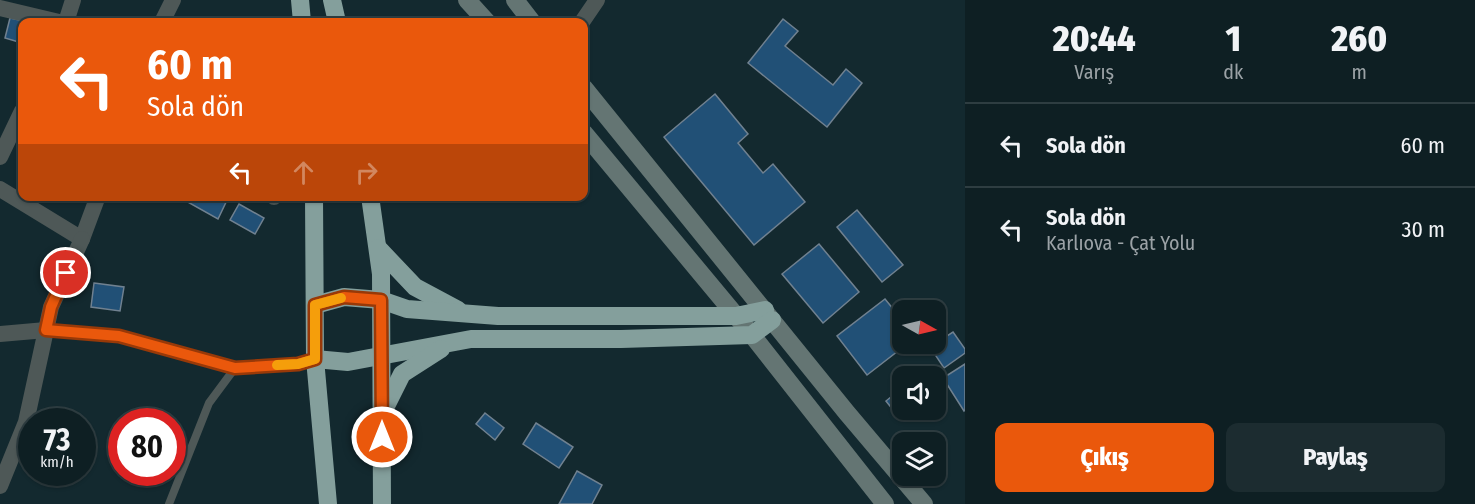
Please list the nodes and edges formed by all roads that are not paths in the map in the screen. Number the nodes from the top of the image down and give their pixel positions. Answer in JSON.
{"nodes":[{"id":1,"x":74,"y":0,"type":"edge"},
{"id":2,"x":173,"y":0,"type":"edge"},
{"id":3,"x":300,"y":0,"type":"edge"},
{"id":4,"x":332,"y":0,"type":"edge"},
{"id":5,"x":467,"y":0,"type":"edge"},
{"id":6,"x":515,"y":0,"type":"edge"},
{"id":7,"x":597,"y":0,"type":"edge"},
{"id":8,"x":0,"y":8,"type":"edge"},
{"id":9,"x":42,"y":18,"type":"edge"},
{"id":10,"x":67,"y":18,"type":"edge"},
{"id":11,"x":164,"y":18,"type":"edge"},
{"id":12,"x":302,"y":18,"type":"edge"},
{"id":13,"x":336,"y":18,"type":"edge"},
{"id":14,"x":483,"y":18,"type":"edge"},
{"id":15,"x":529,"y":18,"type":"edge"},
{"id":16,"x":585,"y":18,"type":"edge"},
{"id":17,"x":588,"y":93,"type":"edge"},
{"id":18,"x":18,"y":119,"type":"edge"},
{"id":19,"x":588,"y":138,"type":"edge"},
{"id":20,"x":0,"y":157,"type":"edge"},
{"id":21,"x":0,"y":189,"type":"edge"},
{"id":22,"x":18,"y":200,"type":"edge"},
{"id":23,"x":20,"y":201,"type":"edge"},
{"id":24,"x":96,"y":201,"type":"edge"},
{"id":25,"x":314,"y":201,"type":"edge"},
{"id":26,"x":371,"y":201,"type":"edge"},
{"id":27,"x":82,"y":239,"type":"junction"},
{"id":28,"x":378,"y":248,"type":"junction"},
{"id":29,"x":381,"y":300,"type":"junction"},
{"id":30,"x":315,"y":305,"type":"junction"},
{"id":31,"x":465,"y":314,"type":"junction"},
{"id":32,"x":769,"y":315,"type":"junction"},
{"id":33,"x":736,"y":316,"type":"junction"},
{"id":34,"x":46,"y":330,"type":"junction"},
{"id":35,"x":0,"y":334,"type":"edge"},
{"id":36,"x":752,"y":335,"type":"junction"},
{"id":37,"x":448,"y":344,"type":"junction"},
{"id":38,"x":381,"y":357,"type":"junction"},
{"id":39,"x":315,"y":359,"type":"junction"},
{"id":40,"x":235,"y":368,"type":"junction"},
{"id":41,"x":382,"y":414,"type":"junction"},
{"id":42,"x":0,"y":486,"type":"edge"},
{"id":43,"x":169,"y":504,"type":"edge"},
{"id":44,"x":328,"y":504,"type":"edge"},
{"id":45,"x":382,"y":504,"type":"edge"},
{"id":46,"x":885,"y":504,"type":"edge"},
{"id":47,"x":924,"y":504,"type":"edge"}],
"edges":[{"from":1,"to":10,"type":"street"},
{"from":2,"to":11,"type":"street"},
{"from":3,"to":12,"type":"highway"},
{"from":4,"to":13,"type":"highway"},
{"from":5,"to":14,"type":"street"},
{"from":6,"to":15,"type":"street"},
{"from":7,"to":16,"type":"street"},
{"from":8,"to":9,"type":"street"},
{"from":17,"to":32,"type":"street"},
{"from":18,"to":20,"type":"street"},
{"from":19,"to":33,"type":"street"},
{"from":21,"to":22,"type":"street"},
{"from":23,"to":27,"type":"street"},
{"from":24,"to":27,"type":"street"},
{"from":25,"to":30,"type":"highway"},
{"from":26,"to":28,"type":"highway"},
{"from":27,"to":34,"type":"street"},
{"from":28,"to":29,"type":"highway"},
{"from":28,"to":31,"type":"highway"},
{"from":29,"to":30,"type":"highway"},
{"from":29,"to":31,"type":"highway"},
{"from":29,"to":38,"type":"highway"},
{"from":30,"to":39,"type":"highway"},
{"from":31,"to":33,"type":"highway"},
{"from":32,"to":33,"type":"highway"},
{"from":32,"to":36,"type":"highway"},
{"from":32,"to":47,"type":"street"},
{"from":33,"to":36,"type":"street"},
{"from":34,"to":35,"type":"street"},
{"from":34,"to":40,"type":"lane"},
{"from":34,"to":42,"type":"street"},
{"from":36,"to":37,"type":"highway"},
{"from":36,"to":46,"type":"street"},
{"from":37,"to":38,"type":"highway"},
{"from":37,"to":41,"type":"highway"},
{"from":38,"to":39,"type":"highway"},
{"from":38,"to":41,"type":"highway"},
{"from":39,"to":40,"type":"lane"},
{"from":39,"to":44,"type":"highway"},
{"from":40,"to":43,"type":"lane"},
{"from":41,"to":45,"type":"highway"}]}
